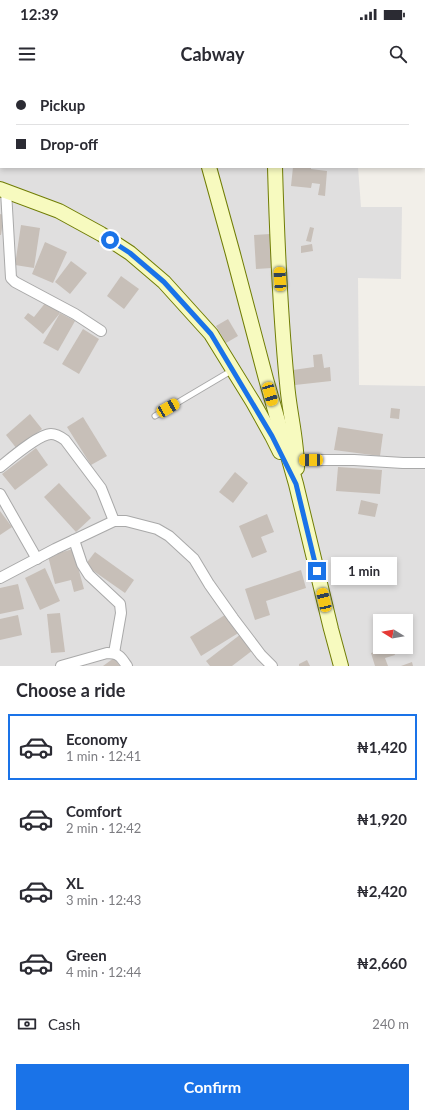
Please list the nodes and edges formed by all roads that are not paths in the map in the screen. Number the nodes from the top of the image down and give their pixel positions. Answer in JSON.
{"nodes":[{"id":1,"x":209,"y":168,"type":"edge"},
{"id":2,"x":275,"y":168,"type":"edge"},
{"id":3,"x":3,"y":190,"type":"edge"},
{"id":4,"x":101,"y":331,"type":"dead end"},
{"id":5,"x":232,"y":370,"type":"junction"},
{"id":6,"x":155,"y":416,"type":"dead end"},
{"id":7,"x":297,"y":460,"type":"junction"},
{"id":8,"x":425,"y":463,"type":"edge"},
{"id":9,"x":0,"y":467,"type":"edge"},
{"id":10,"x":296,"y":484,"type":"junction"},
{"id":11,"x":0,"y":494,"type":"edge"},
{"id":12,"x":114,"y":522,"type":"junction"},
{"id":13,"x":74,"y":540,"type":"junction"},
{"id":14,"x":37,"y":559,"type":"junction"},
{"id":15,"x":0,"y":578,"type":"edge"},
{"id":16,"x":114,"y":653,"type":"junction"},
{"id":17,"x":61,"y":666,"type":"edge"},
{"id":18,"x":127,"y":666,"type":"edge"},
{"id":19,"x":272,"y":666,"type":"edge"},
{"id":20,"x":341,"y":666,"type":"edge"}],
"edges":[{"from":1,"to":10,"type":"main road"},
{"from":2,"to":7,"type":"main road"},
{"from":3,"to":4,"type":"street"},
{"from":3,"to":5,"type":"main road"},
{"from":5,"to":6,"type":"lane"},
{"from":5,"to":10,"type":"main road"},
{"from":7,"to":8,"type":"street"},
{"from":7,"to":10,"type":"main road"},
{"from":9,"to":12,"type":"street"},
{"from":10,"to":20,"type":"main road"},
{"from":11,"to":14,"type":"street"},
{"from":12,"to":13,"type":"street"},
{"from":12,"to":19,"type":"street"},
{"from":13,"to":14,"type":"street"},
{"from":13,"to":16,"type":"street"},
{"from":14,"to":15,"type":"street"},
{"from":16,"to":17,"type":"street"},
{"from":16,"to":18,"type":"street"}]}
